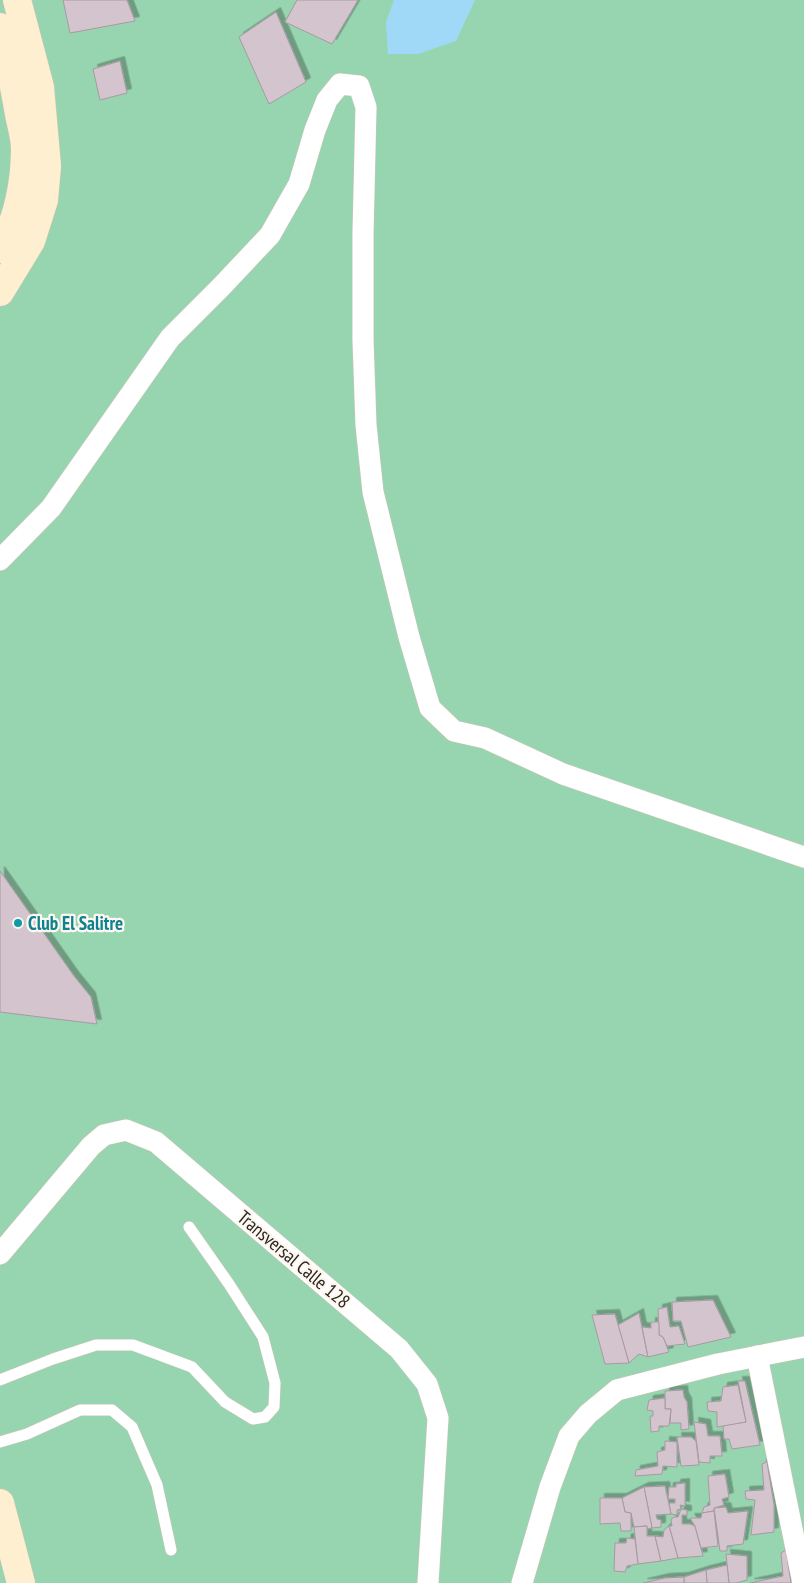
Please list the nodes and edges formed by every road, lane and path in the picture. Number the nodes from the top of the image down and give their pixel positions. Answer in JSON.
{"nodes":[{"id":1,"x":17,"y":0,"type":"edge"},
{"id":2,"x":0,"y":27,"type":"edge"},
{"id":3,"x":0,"y":249,"type":"edge"},
{"id":4,"x":0,"y":292,"type":"edge"},
{"id":5,"x":0,"y":560,"type":"edge"},
{"id":6,"x":804,"y":857,"type":"edge"},
{"id":7,"x":189,"y":1227,"type":"dead end"},
{"id":8,"x":2,"y":1249,"type":"edge"},
{"id":9,"x":804,"y":1347,"type":"edge"},
{"id":10,"x":757,"y":1356,"type":"junction"},
{"id":11,"x":0,"y":1380,"type":"edge"},
{"id":12,"x":0,"y":1442,"type":"edge"},
{"id":13,"x":0,"y":1503,"type":"edge"},
{"id":14,"x":170,"y":1550,"type":"dead end"},
{"id":15,"x":21,"y":1583,"type":"edge"},
{"id":16,"x":428,"y":1583,"type":"edge"},
{"id":17,"x":522,"y":1583,"type":"edge"},
{"id":18,"x":803,"y":1583,"type":"edge"}],
"edges":[{"from":1,"to":4,"type":"main road"},
{"from":2,"to":3,"type":"main road"},
{"from":5,"to":6,"type":"street"},
{"from":7,"to":11,"type":"lane"},
{"from":8,"to":16,"type":"street","name":"Transversal Calle 128"},
{"from":9,"to":10,"type":"street"},
{"from":10,"to":17,"type":"street"},
{"from":10,"to":18,"type":"street"},
{"from":12,"to":14,"type":"lane"},
{"from":13,"to":15,"type":"main road"}]}
